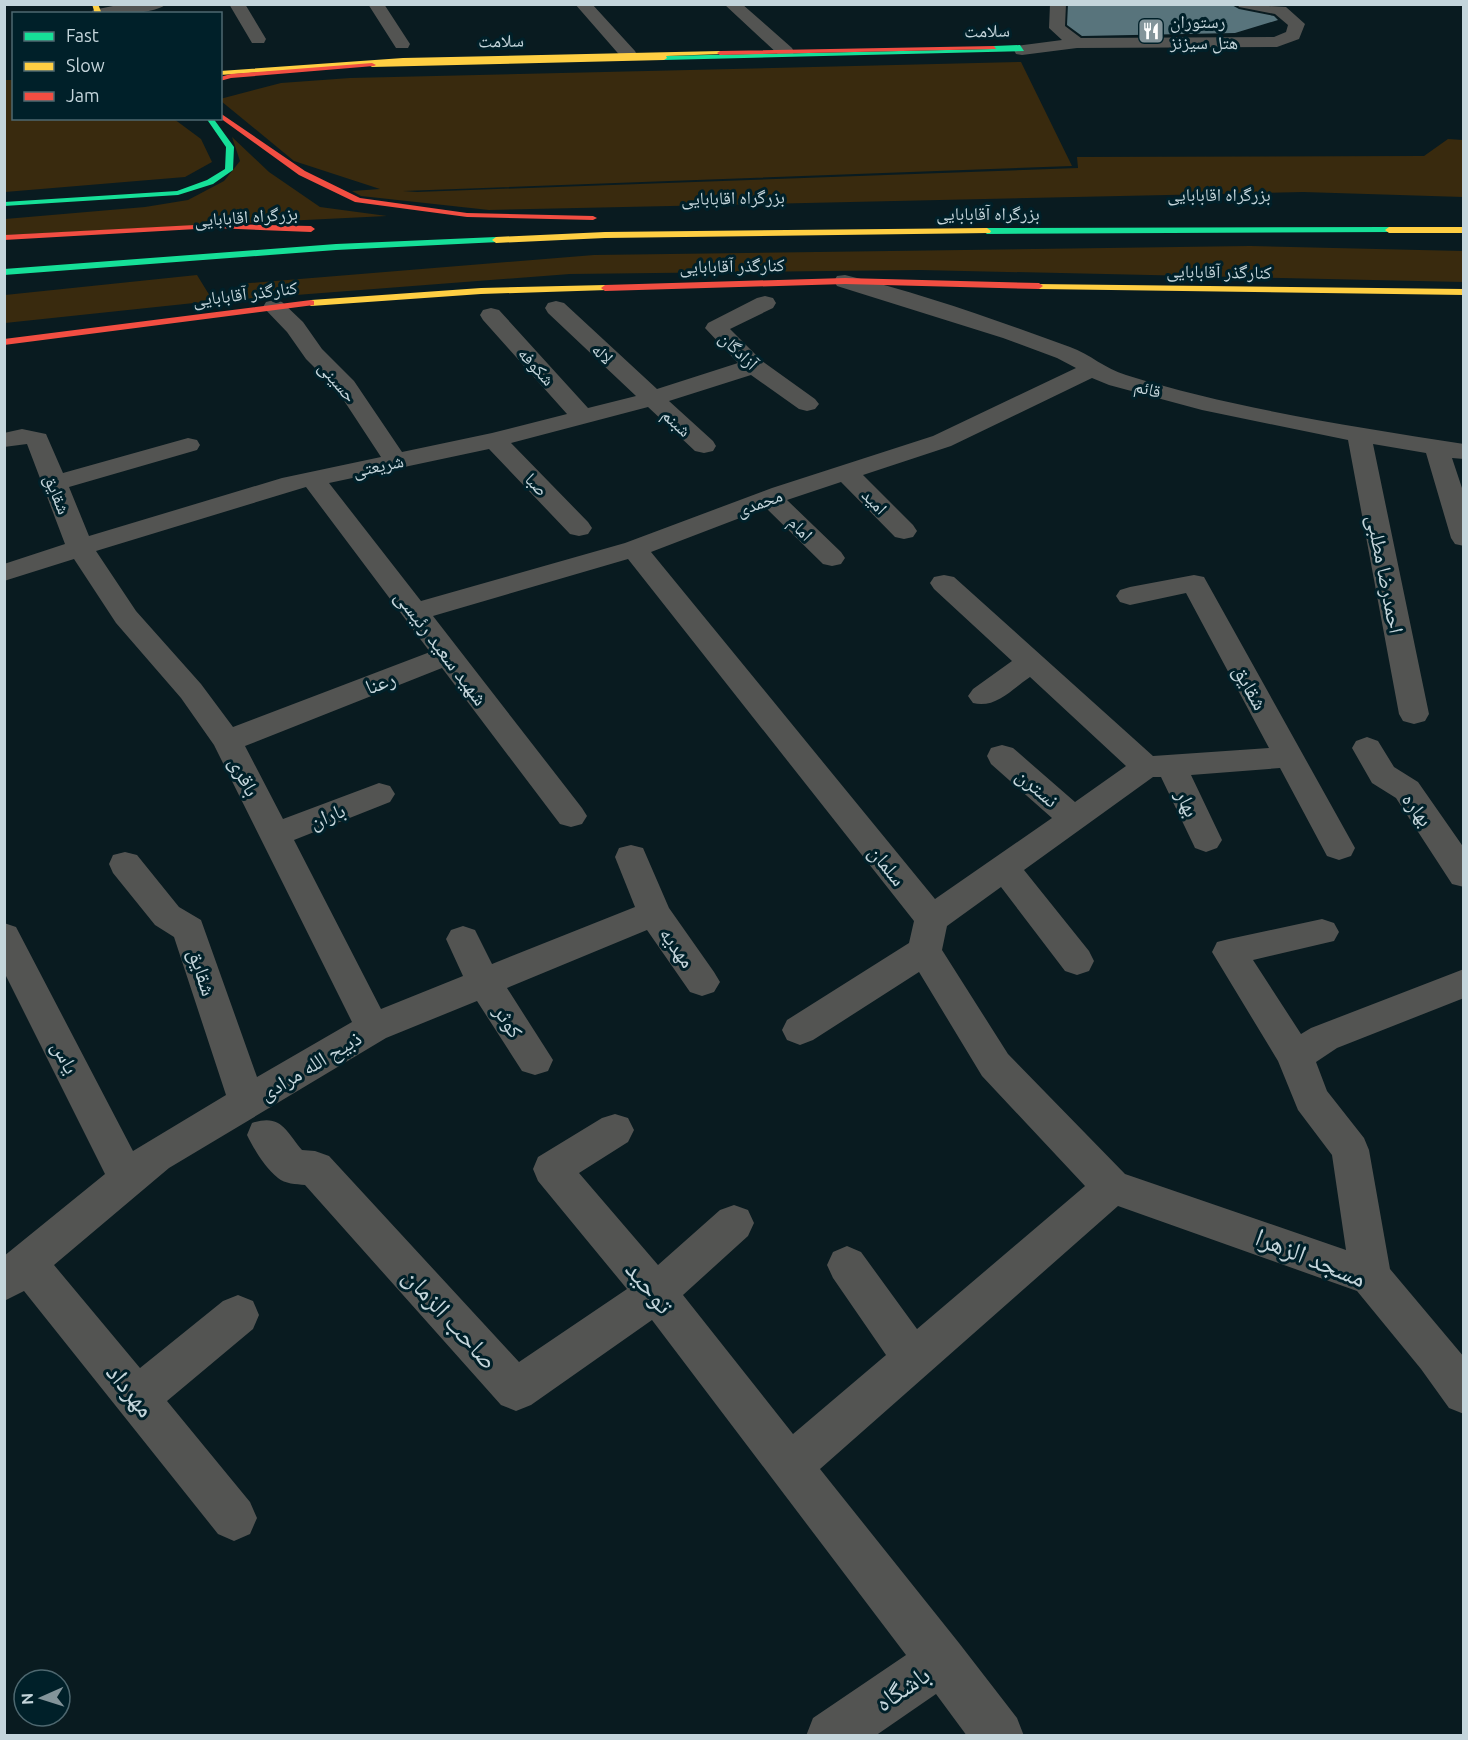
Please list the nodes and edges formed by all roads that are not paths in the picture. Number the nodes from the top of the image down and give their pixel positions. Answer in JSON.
{"nodes":[{"id":1,"x":158,"y":4,"type":"edge"},
{"id":2,"x":237,"y":4,"type":"edge"},
{"id":3,"x":376,"y":4,"type":"edge"},
{"id":4,"x":583,"y":4,"type":"edge"},
{"id":5,"x":732,"y":4,"type":"edge"},
{"id":6,"x":1058,"y":4,"type":"edge"},
{"id":7,"x":1245,"y":4,"type":"edge"},
{"id":8,"x":111,"y":12,"type":"edge"},
{"id":9,"x":258,"y":39,"type":"dead end"},
{"id":10,"x":1077,"y":43,"type":"junction"},
{"id":11,"x":402,"y":44,"type":"dead end"},
{"id":12,"x":1021,"y":49,"type":"junction"},
{"id":13,"x":786,"y":52,"type":"junction"},
{"id":14,"x":629,"y":55,"type":"junction"},
{"id":15,"x":222,"y":73,"type":"edge"},
{"id":16,"x":222,"y":78,"type":"edge"},
{"id":17,"x":222,"y":116,"type":"edge"},
{"id":18,"x":210,"y":120,"type":"edge"},
{"id":19,"x":4,"y":204,"type":"edge"},
{"id":20,"x":428,"y":224,"type":"dead end"},
{"id":21,"x":1464,"y":230,"type":"edge"},
{"id":22,"x":4,"y":238,"type":"edge"},
{"id":23,"x":512,"y":239,"type":"junction"},
{"id":24,"x":40,"y":250,"type":"dead end"},
{"id":25,"x":4,"y":272,"type":"edge"},
{"id":26,"x":845,"y":280,"type":"junction"},
{"id":27,"x":40,"y":284,"type":"dead end"},
{"id":28,"x":1464,"y":292,"type":"edge"},
{"id":29,"x":765,"y":303,"type":"dead end"},
{"id":30,"x":274,"y":307,"type":"junction"},
{"id":31,"x":556,"y":308,"type":"dead end"},
{"id":32,"x":491,"y":315,"type":"dead end"},
{"id":33,"x":4,"y":341,"type":"edge"},
{"id":34,"x":754,"y":366,"type":"junction"},
{"id":35,"x":1094,"y":368,"type":"junction"},
{"id":36,"x":651,"y":399,"type":"junction"},
{"id":37,"x":807,"y":404,"type":"dead end"},
{"id":38,"x":583,"y":417,"type":"junction"},
{"id":39,"x":1359,"y":435,"type":"junction"},
{"id":40,"x":4,"y":440,"type":"edge"},
{"id":41,"x":494,"y":440,"type":"junction"},
{"id":42,"x":188,"y":446,"type":"dead end"},
{"id":43,"x":704,"y":446,"type":"dead end"},
{"id":44,"x":1437,"y":448,"type":"junction"},
{"id":45,"x":1464,"y":452,"type":"edge"},
{"id":46,"x":396,"y":461,"type":"junction"},
{"id":47,"x":846,"y":472,"type":"junction"},
{"id":48,"x":312,"y":478,"type":"junction"},
{"id":49,"x":54,"y":483,"type":"junction"},
{"id":50,"x":770,"y":497,"type":"junction"},
{"id":51,"x":579,"y":528,"type":"dead end"},
{"id":52,"x":904,"y":531,"type":"dead end"},
{"id":53,"x":1464,"y":538,"type":"edge"},
{"id":54,"x":80,"y":548,"type":"junction"},
{"id":55,"x":634,"y":549,"type":"junction"},
{"id":56,"x":832,"y":558,"type":"dead end"},
{"id":57,"x":4,"y":573,"type":"edge"},
{"id":58,"x":944,"y":583,"type":"dead end"},
{"id":59,"x":1130,"y":596,"type":"dead end"},
{"id":60,"x":415,"y":612,"type":"junction"},
{"id":61,"x":448,"y":655,"type":"junction"},
{"id":62,"x":1031,"y":662,"type":"junction"},
{"id":63,"x":983,"y":696,"type":"dead end"},
{"id":64,"x":1414,"y":714,"type":"dead end"},
{"id":65,"x":227,"y":741,"type":"junction"},
{"id":66,"x":1367,"y":748,"type":"dead end"},
{"id":67,"x":1002,"y":756,"type":"dead end"},
{"id":68,"x":1289,"y":756,"type":"junction"},
{"id":69,"x":1159,"y":766,"type":"junction"},
{"id":70,"x":379,"y":794,"type":"dead end"},
{"id":71,"x":571,"y":816,"type":"dead end"},
{"id":72,"x":1074,"y":819,"type":"junction"},
{"id":73,"x":275,"y":835,"type":"junction"},
{"id":74,"x":1206,"y":840,"type":"dead end"},
{"id":75,"x":1339,"y":848,"type":"dead end"},
{"id":76,"x":631,"y":857,"type":"dead end"},
{"id":77,"x":125,"y":864,"type":"dead end"},
{"id":78,"x":1004,"y":868,"type":"junction"},
{"id":79,"x":1464,"y":876,"type":"edge"},
{"id":80,"x":654,"y":913,"type":"junction"},
{"id":81,"x":1322,"y":932,"type":"dead end"},
{"id":82,"x":928,"y":935,"type":"junction"},
{"id":83,"x":4,"y":936,"type":"edge"},
{"id":84,"x":463,"y":939,"type":"dead end"},
{"id":85,"x":1077,"y":960,"type":"dead end"},
{"id":86,"x":484,"y":982,"type":"junction"},
{"id":87,"x":702,"y":982,"type":"dead end"},
{"id":88,"x":1464,"y":983,"type":"edge"},
{"id":89,"x":373,"y":1028,"type":"junction"},
{"id":90,"x":800,"y":1030,"type":"dead end"},
{"id":91,"x":1295,"y":1056,"type":"junction"},
{"id":92,"x":535,"y":1060,"type":"dead end"},
{"id":93,"x":256,"y":1118,"type":"junction"},
{"id":94,"x":615,"y":1130,"type":"dead end"},
{"id":95,"x":128,"y":1179,"type":"junction"},
{"id":96,"x":1112,"y":1187,"type":"junction"},
{"id":97,"x":734,"y":1223,"type":"dead end"},
{"id":98,"x":847,"y":1265,"type":"dead end"},
{"id":99,"x":16,"y":1272,"type":"edge"},
{"id":100,"x":1371,"y":1277,"type":"junction"},
{"id":101,"x":656,"y":1293,"type":"junction"},
{"id":102,"x":238,"y":1315,"type":"dead end"},
{"id":103,"x":913,"y":1359,"type":"junction"},
{"id":104,"x":1464,"y":1393,"type":"edge"},
{"id":105,"x":137,"y":1398,"type":"junction"},
{"id":106,"x":791,"y":1466,"type":"junction"},
{"id":107,"x":234,"y":1518,"type":"dead end"},
{"id":108,"x":942,"y":1660,"type":"junction"},
{"id":109,"x":831,"y":1736,"type":"edge"},
{"id":110,"x":999,"y":1736,"type":"edge"}],
"edges":[{"from":1,"to":8,"type":"street"},
{"from":2,"to":9,"type":"street"},
{"from":3,"to":11,"type":"street"},
{"from":4,"to":14,"type":"street"},
{"from":5,"to":13,"type":"street"},
{"from":6,"to":10,"type":"street"},
{"from":7,"to":10,"type":"street"},
{"from":10,"to":12,"type":"street"},
{"from":12,"to":13,"type":"main road","name":"سلامت"},
{"from":12,"to":16,"type":"main road","name":"سلامت"},
{"from":13,"to":14,"type":"main road","name":"سلامت"},
{"from":14,"to":15,"type":"main road","name":"سلامت"},
{"from":17,"to":20,"type":"main road"},
{"from":18,"to":19,"type":"main road"},
{"from":21,"to":23,"type":"main road","name":"بزرگراه آقابابایی"},
{"from":22,"to":24,"type":"main road","name":"بزرگراه اقابابایی"},
{"from":23,"to":25,"type":"main road","name":"بزرگراه اقابابایی"},
{"from":23,"to":27,"type":"main road"},
{"from":26,"to":28,"type":"main road","name":"کنارگذر آقابابایی"},
{"from":26,"to":30,"type":"main road","name":"کنارگذر آقابابایی"},
{"from":26,"to":35,"type":"street","name":"قائم"},
{"from":29,"to":34,"type":"street","name":"آزادگان"},
{"from":30,"to":33,"type":"main road","name":"کنارگذر آقابابایی"},
{"from":30,"to":46,"type":"street","name":"حسینی"},
{"from":31,"to":36,"type":"street","name":"لاله"},
{"from":32,"to":38,"type":"street","name":"شکوفه"},
{"from":34,"to":36,"type":"street","name":"شریعتی"},
{"from":34,"to":37,"type":"street","name":"آزادگان"},
{"from":35,"to":39,"type":"street","name":"قائم"},
{"from":35,"to":47,"type":"street","name":"محمدی"},
{"from":36,"to":38,"type":"street","name":"شریعتی"},
{"from":36,"to":43,"type":"street","name":"شبنم"},
{"from":38,"to":41,"type":"street","name":"شریعتی"},
{"from":39,"to":44,"type":"street","name":"قائم"},
{"from":39,"to":64,"type":"street","name":"احمدرضا مطلبی"},
{"from":40,"to":49,"type":"street","name":"شقایق"},
{"from":41,"to":46,"type":"street","name":"شریعتی"},
{"from":41,"to":51,"type":"street","name":"صبا"},
{"from":42,"to":49,"type":"street"},
{"from":44,"to":45,"type":"street","name":"قائم"},
{"from":44,"to":53,"type":"street"},
{"from":46,"to":48,"type":"street","name":"شریعتی"},
{"from":47,"to":50,"type":"street","name":"محمدی"},
{"from":47,"to":52,"type":"street","name":"امید"},
{"from":48,"to":54,"type":"street","name":"شریعتی"},
{"from":48,"to":60,"type":"street","name":"شهید سعید رئیسی"},
{"from":49,"to":54,"type":"street","name":"شقایق"},
{"from":50,"to":55,"type":"street","name":"محمدی"},
{"from":50,"to":56,"type":"street","name":"امام"},
{"from":54,"to":57,"type":"street","name":"شریعتی"},
{"from":54,"to":65,"type":"street","name":"باقری"},
{"from":55,"to":60,"type":"street","name":"محمدی"},
{"from":55,"to":82,"type":"street","name":"سلمان"},
{"from":58,"to":62,"type":"street"},
{"from":59,"to":68,"type":"street","name":"شقایق"},
{"from":60,"to":61,"type":"street","name":"شهید سعید رئیسی"},
{"from":61,"to":65,"type":"street","name":"رعنا"},
{"from":61,"to":71,"type":"street","name":"شهید سعید رئیسی"},
{"from":62,"to":63,"type":"street"},
{"from":62,"to":69,"type":"street"},
{"from":65,"to":73,"type":"street","name":"باقری"},
{"from":66,"to":79,"type":"street","name":"بهاره"},
{"from":67,"to":72,"type":"street","name":"نسترن"},
{"from":68,"to":69,"type":"street"},
{"from":68,"to":75,"type":"street","name":"شقایق"},
{"from":69,"to":72,"type":"street"},
{"from":69,"to":74,"type":"street","name":"بهار"},
{"from":70,"to":73,"type":"street","name":"باران"},
{"from":72,"to":78,"type":"street"},
{"from":73,"to":89,"type":"street","name":"باقری"},
{"from":76,"to":80,"type":"street","name":"مهدیه"},
{"from":77,"to":93,"type":"street","name":"شقایق"},
{"from":78,"to":82,"type":"street"},
{"from":78,"to":85,"type":"street"},
{"from":80,"to":86,"type":"street","name":"ذبیح الله مرادی"},
{"from":80,"to":87,"type":"street","name":"مهدیه"},
{"from":81,"to":91,"type":"street"},
{"from":82,"to":90,"type":"street"},
{"from":82,"to":96,"type":"street","name":"سلمان"},
{"from":83,"to":95,"type":"street","name":"یاس"},
{"from":84,"to":86,"type":"street","name":"کوثر"},
{"from":86,"to":89,"type":"street","name":"ذبیح الله مرادی"},
{"from":86,"to":92,"type":"street","name":"کوثر"},
{"from":88,"to":91,"type":"street"},
{"from":89,"to":93,"type":"street","name":"ذبیح الله مرادی"},
{"from":91,"to":100,"type":"street"},
{"from":93,"to":95,"type":"street","name":"ذبیح الله مرادی"},
{"from":93,"to":101,"type":"street","name":"صاحب الزمان"},
{"from":94,"to":101,"type":"street","name":"توحید"},
{"from":95,"to":99,"type":"street","name":"ذبیح الله مرادی"},
{"from":96,"to":100,"type":"street","name":"مسجد الزهرا"},
{"from":96,"to":103,"type":"street"},
{"from":97,"to":101,"type":"street"},
{"from":98,"to":103,"type":"street"},
{"from":99,"to":105,"type":"street","name":"مهرداد"},
{"from":100,"to":104,"type":"street","name":"مسجد الزهرا"},
{"from":101,"to":106,"type":"street","name":"توحید"},
{"from":102,"to":105,"type":"street"},
{"from":103,"to":106,"type":"street"},
{"from":105,"to":107,"type":"street","name":"مهرداد"},
{"from":106,"to":108,"type":"street","name":"توحید"},
{"from":108,"to":109,"type":"street","name":"باشگاه"},
{"from":108,"to":110,"type":"street","name":"توحید"}]}
